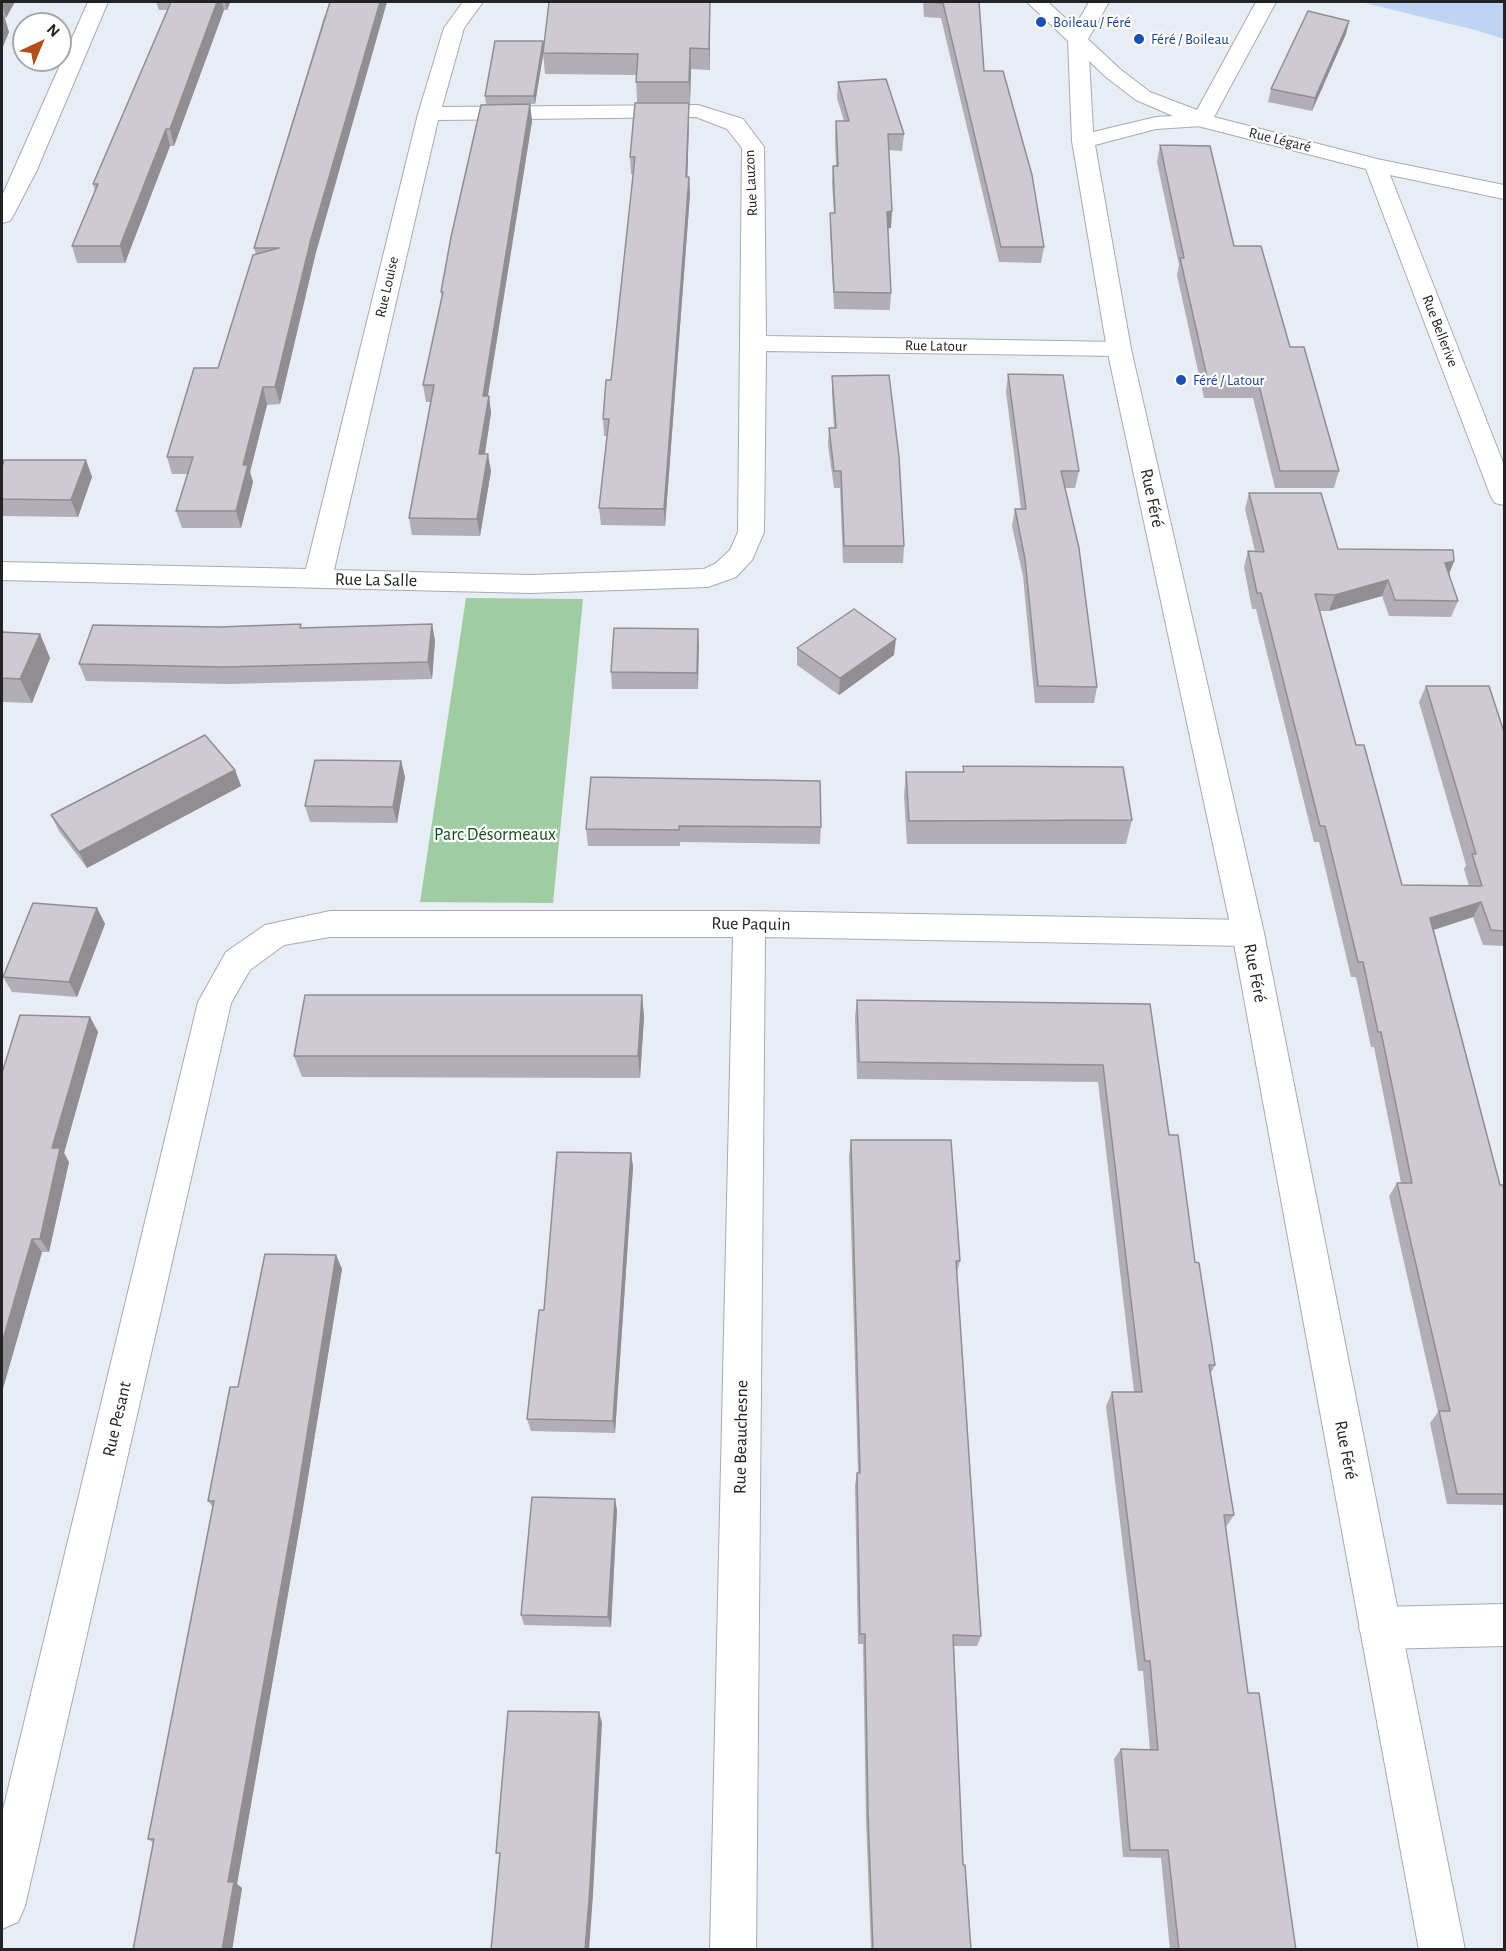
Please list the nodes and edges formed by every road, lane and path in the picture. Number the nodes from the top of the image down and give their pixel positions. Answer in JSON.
{"nodes":[{"id":1,"x":98,"y":2,"type":"edge"},
{"id":2,"x":473,"y":2,"type":"edge"},
{"id":3,"x":1038,"y":2,"type":"edge"},
{"id":4,"x":1099,"y":2,"type":"edge"},
{"id":5,"x":1266,"y":2,"type":"edge"},
{"id":6,"x":1078,"y":39,"type":"junction"},
{"id":7,"x":429,"y":114,"type":"junction"},
{"id":8,"x":1202,"y":120,"type":"junction"},
{"id":9,"x":1083,"y":141,"type":"junction"},
{"id":10,"x":1374,"y":165,"type":"junction"},
{"id":11,"x":1504,"y":192,"type":"edge"},
{"id":12,"x":2,"y":216,"type":"edge"},
{"id":13,"x":754,"y":343,"type":"junction"},
{"id":14,"x":1119,"y":349,"type":"junction"},
{"id":15,"x":1504,"y":497,"type":"edge"},
{"id":16,"x":742,"y":554,"type":"joint"},
{"id":17,"x":2,"y":572,"type":"edge"},
{"id":18,"x":318,"y":578,"type":"junction"},
{"id":19,"x":749,"y":924,"type":"junction"},
{"id":20,"x":1248,"y":933,"type":"junction"},
{"id":21,"x":259,"y":946,"type":"joint"},
{"id":22,"x":1504,"y":1625,"type":"edge"},
{"id":23,"x":1380,"y":1628,"type":"junction"},
{"id":24,"x":2,"y":1906,"type":"edge"},
{"id":25,"x":733,"y":1950,"type":"edge"},
{"id":26,"x":1442,"y":1950,"type":"edge"}],
"edges":[{"from":1,"to":12,"type":"street"},
{"from":2,"to":7,"type":"street","name":"Rue Louise"},
{"from":3,"to":6,"type":"street","name":"Rue Légaré"},
{"from":4,"to":6,"type":"street"},
{"from":5,"to":8,"type":"street"},
{"from":6,"to":8,"type":"street","name":"Rue Légaré"},
{"from":6,"to":9,"type":"street","name":"Rue Féré"},
{"from":7,"to":13,"type":"street","name":"Rue Lauzon"},
{"from":7,"to":18,"type":"street","name":"Rue Louise"},
{"from":8,"to":9,"type":"street"},
{"from":8,"to":10,"type":"street","name":"Rue Légaré"},
{"from":9,"to":14,"type":"street","name":"Rue Féré"},
{"from":10,"to":11,"type":"street","name":"Rue Légaré"},
{"from":10,"to":15,"type":"street","name":"Rue Bellerive"},
{"from":13,"to":14,"type":"street","name":"Rue Latour"},
{"from":13,"to":16,"type":"street","name":"Rue Lauzon"},
{"from":14,"to":20,"type":"street","name":"Rue Féré"},
{"from":16,"to":18,"type":"street","name":"Rue La Salle"},
{"from":17,"to":18,"type":"street","name":"Rue La Salle"},
{"from":19,"to":20,"type":"street","name":"Rue Paquin"},
{"from":19,"to":21,"type":"street","name":"Rue Paquin"},
{"from":19,"to":25,"type":"street","name":"Rue Beauchesne"},
{"from":20,"to":23,"type":"street","name":"Rue Féré"},
{"from":21,"to":24,"type":"street","name":"Rue Pesant"},
{"from":22,"to":23,"type":"street"},
{"from":23,"to":26,"type":"street","name":"Rue Féré"}]}
